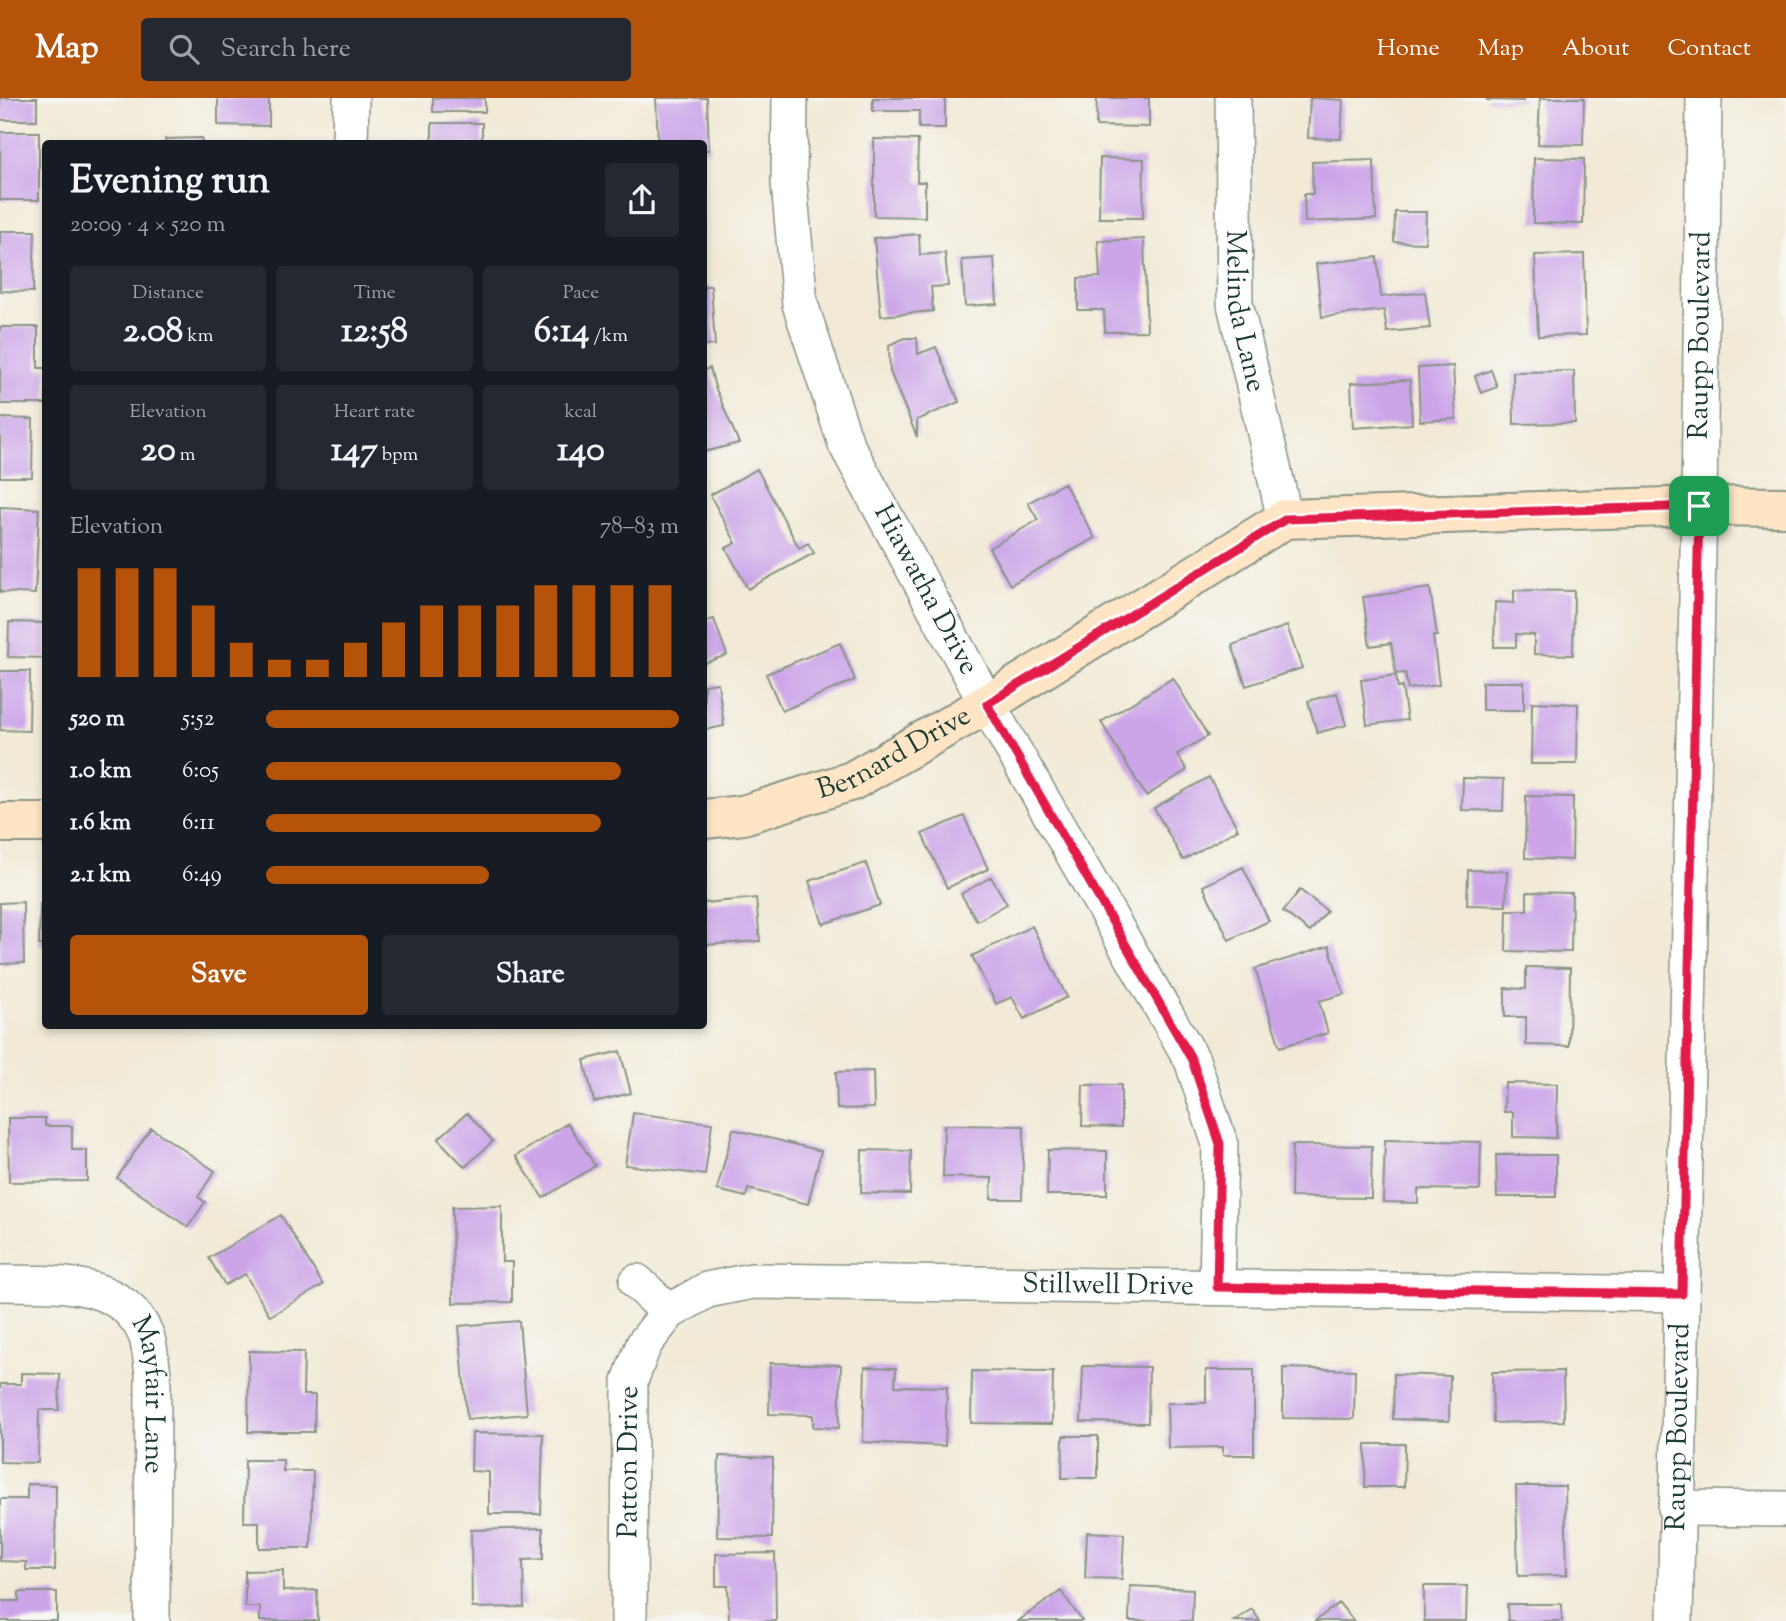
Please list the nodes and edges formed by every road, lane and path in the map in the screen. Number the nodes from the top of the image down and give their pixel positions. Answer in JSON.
{"nodes":[{"id":1,"x":351,"y":98,"type":"edge"},
{"id":2,"x":790,"y":98,"type":"edge"},
{"id":3,"x":1233,"y":98,"type":"edge"},
{"id":4,"x":1704,"y":98,"type":"edge"},
{"id":5,"x":350,"y":140,"type":"edge"},
{"id":6,"x":1699,"y":506,"type":"junction"},
{"id":7,"x":1786,"y":508,"type":"edge"},
{"id":8,"x":1286,"y":519,"type":"junction"},
{"id":9,"x":987,"y":704,"type":"junction"},
{"id":10,"x":707,"y":819,"type":"edge"},
{"id":11,"x":0,"y":823,"type":"edge"},
{"id":12,"x":42,"y":823,"type":"edge"},
{"id":13,"x":637,"y":1282,"type":"dead end"},
{"id":14,"x":0,"y":1283,"type":"edge"},
{"id":15,"x":1217,"y":1287,"type":"junction"},
{"id":16,"x":1682,"y":1294,"type":"junction"},
{"id":17,"x":669,"y":1312,"type":"junction"},
{"id":18,"x":1676,"y":1508,"type":"junction"},
{"id":19,"x":1786,"y":1509,"type":"edge"},
{"id":20,"x":152,"y":1621,"type":"edge"},
{"id":21,"x":629,"y":1621,"type":"edge"},
{"id":22,"x":1675,"y":1621,"type":"edge"}],
"edges":[{"from":1,"to":5,"type":"street"},
{"from":2,"to":9,"type":"street","name":"Hiawatha Drive"},
{"from":3,"to":8,"type":"street","name":"Melinda Lane"},
{"from":4,"to":6,"type":"street","name":"Raupp Boulevard"},
{"from":6,"to":7,"type":"street","name":"Bernard Drive"},
{"from":6,"to":8,"type":"street","name":"Bernard Drive"},
{"from":6,"to":16,"type":"street","name":"Raupp Boulevard"},
{"from":8,"to":9,"type":"street","name":"Bernard Drive"},
{"from":9,"to":10,"type":"street","name":"Bernard Drive"},
{"from":9,"to":15,"type":"street","name":"Hiawatha Drive"},
{"from":11,"to":12,"type":"street"},
{"from":13,"to":17,"type":"street"},
{"from":14,"to":20,"type":"street","name":"Mayfair Lane"},
{"from":15,"to":16,"type":"street","name":"Stillwell Drive"},
{"from":15,"to":17,"type":"street","name":"Stillwell Drive"},
{"from":16,"to":18,"type":"street","name":"Raupp Boulevard"},
{"from":17,"to":21,"type":"street","name":"Patton Drive"},
{"from":18,"to":19,"type":"street"},
{"from":18,"to":22,"type":"street","name":"Raupp Boulevard"}]}
